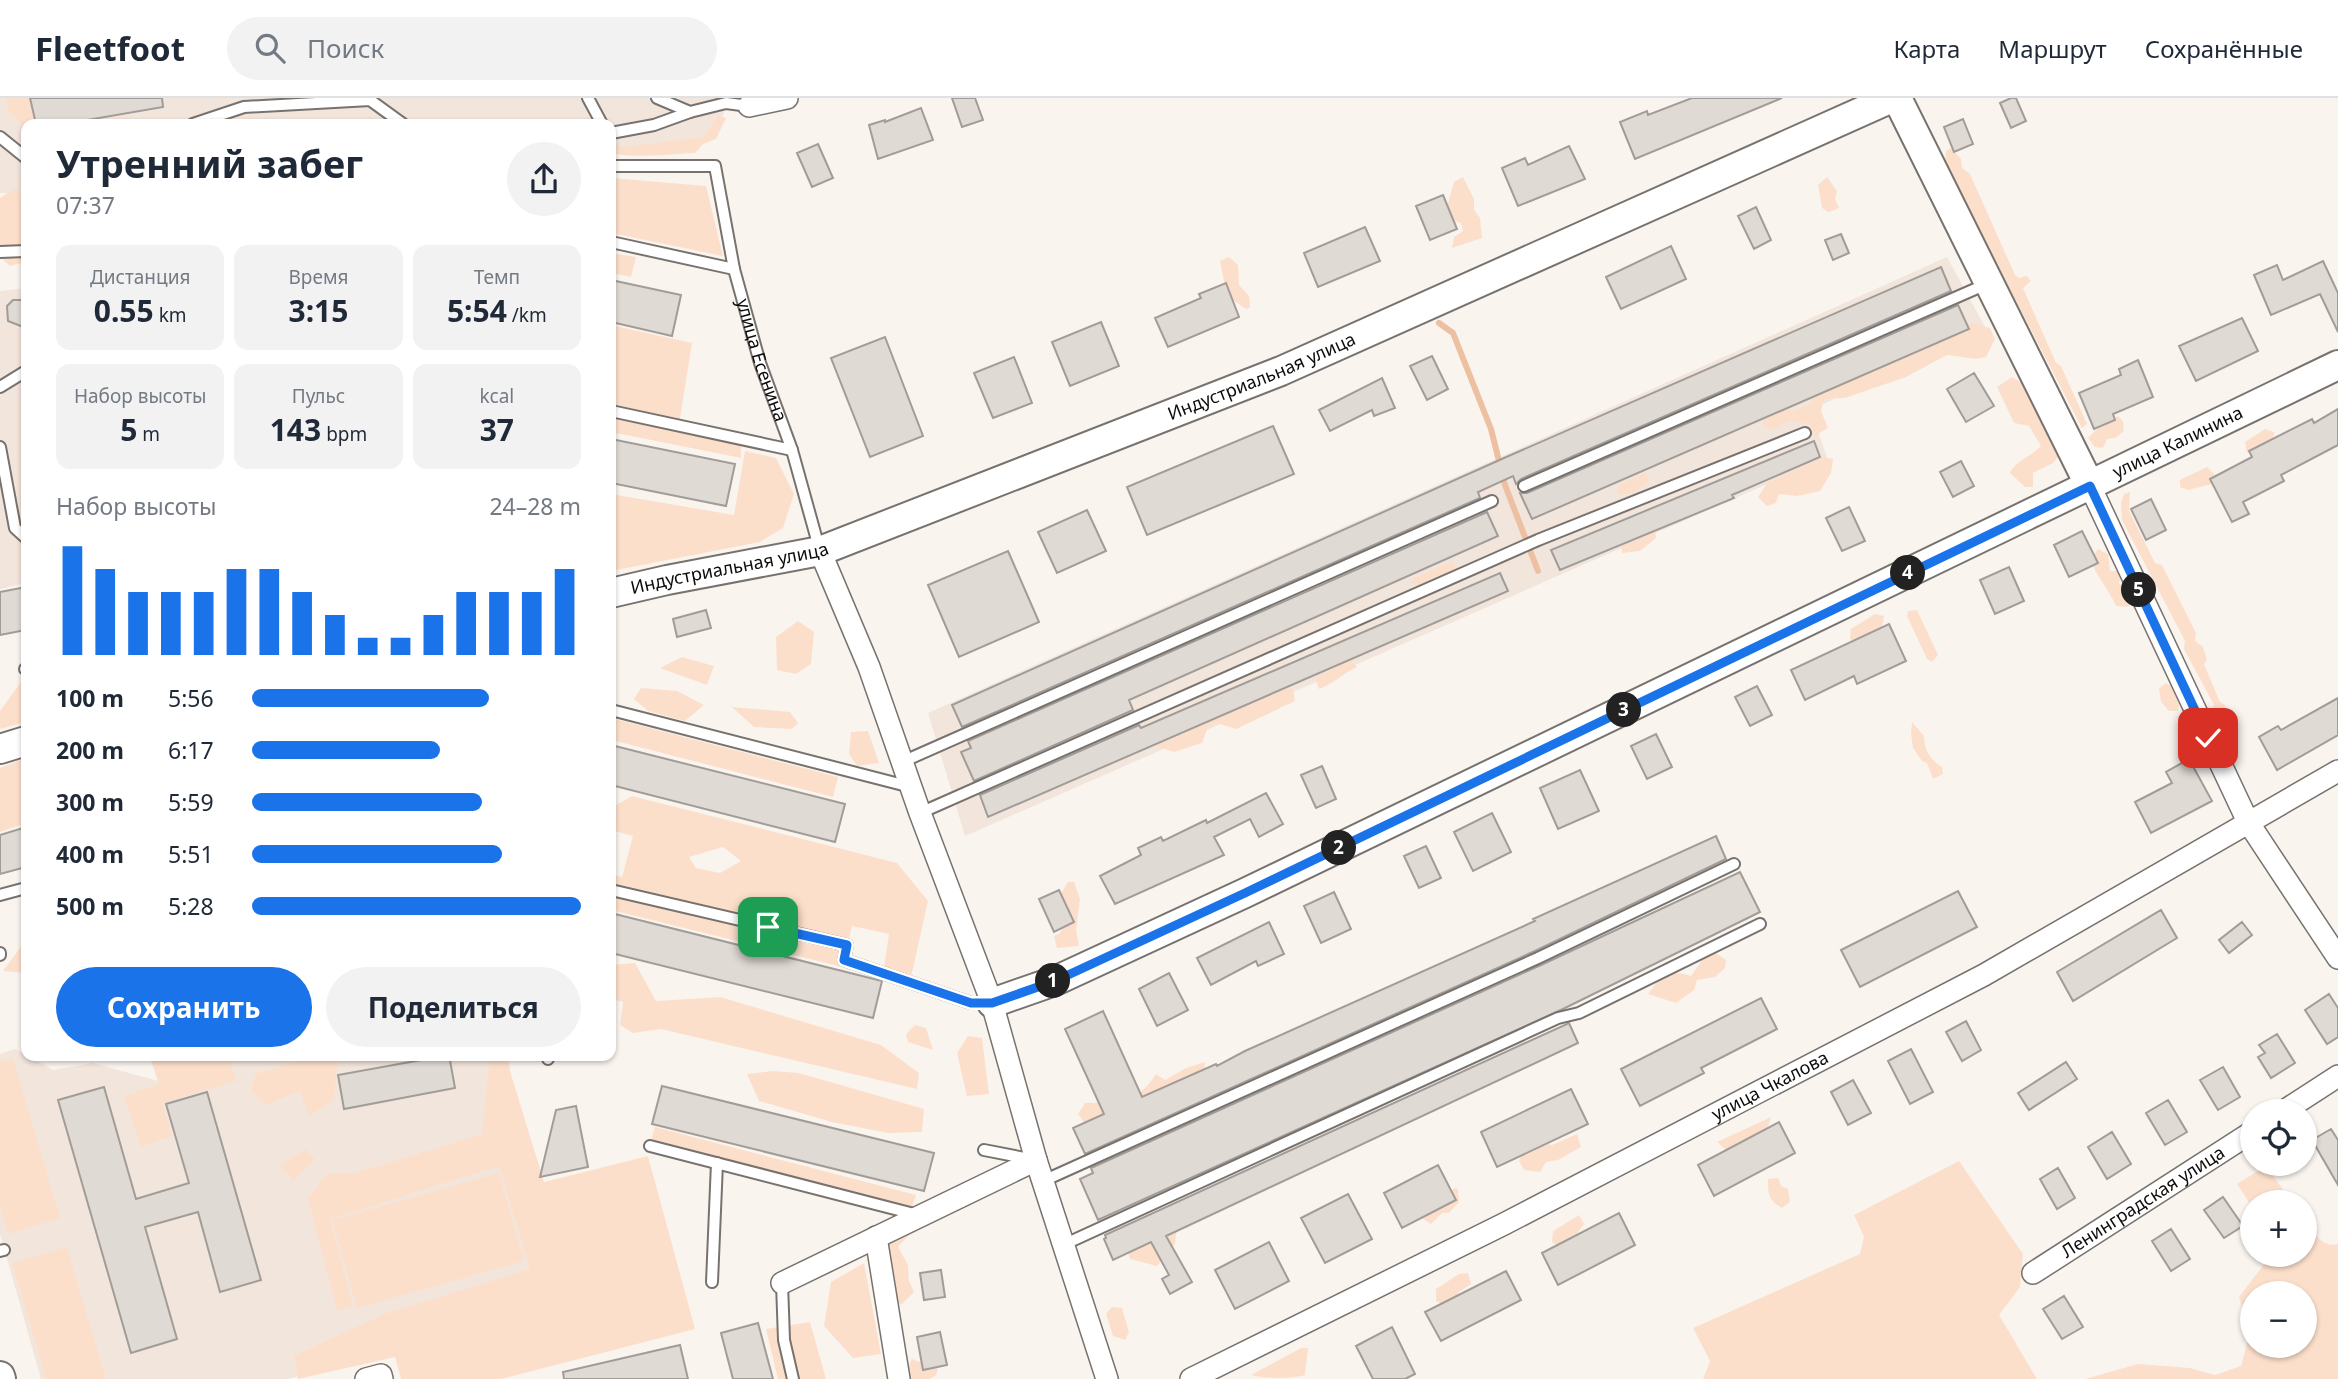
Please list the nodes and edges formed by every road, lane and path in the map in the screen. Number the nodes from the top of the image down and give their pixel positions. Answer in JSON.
{"nodes":[{"id":1,"x":386,"y":98,"type":"edge"},
{"id":2,"x":588,"y":98,"type":"edge"},
{"id":3,"x":657,"y":98,"type":"edge"},
{"id":4,"x":787,"y":98,"type":"edge"},
{"id":5,"x":1894,"y":98,"type":"edge"},
{"id":6,"x":370,"y":100,"type":"junction"},
{"id":7,"x":749,"y":106,"type":"joint"},
{"id":8,"x":690,"y":112,"type":"junction"},
{"id":9,"x":208,"y":119,"type":"edge"},
{"id":10,"x":396,"y":119,"type":"edge"},
{"id":11,"x":599,"y":119,"type":"edge"},
{"id":12,"x":616,"y":132,"type":"edge"},
{"id":13,"x":0,"y":137,"type":"edge"},
{"id":14,"x":21,"y":154,"type":"edge"},
{"id":15,"x":616,"y":166,"type":"edge"},
{"id":16,"x":616,"y":243,"type":"edge"},
{"id":17,"x":21,"y":251,"type":"edge"},
{"id":18,"x":0,"y":252,"type":"edge"},
{"id":19,"x":734,"y":269,"type":"junction"},
{"id":20,"x":1989,"y":283,"type":"junction"},
{"id":21,"x":2338,"y":365,"type":"edge"},
{"id":22,"x":21,"y":374,"type":"edge"},
{"id":23,"x":0,"y":387,"type":"edge"},
{"id":24,"x":616,"y":412,"type":"edge"},
{"id":25,"x":1805,"y":433,"type":"dead end"},
{"id":26,"x":0,"y":447,"type":"edge"},
{"id":27,"x":792,"y":450,"type":"junction"},
{"id":28,"x":1524,"y":486,"type":"dead end"},
{"id":29,"x":2090,"y":486,"type":"junction"},
{"id":30,"x":1492,"y":502,"type":"dead end"},
{"id":31,"x":21,"y":533,"type":"edge"},
{"id":32,"x":820,"y":551,"type":"junction"},
{"id":33,"x":616,"y":593,"type":"edge"},
{"id":34,"x":616,"y":711,"type":"edge"},
{"id":35,"x":21,"y":743,"type":"edge"},
{"id":36,"x":0,"y":749,"type":"edge"},
{"id":37,"x":902,"y":762,"type":"junction"},
{"id":38,"x":2338,"y":771,"type":"edge"},
{"id":39,"x":911,"y":787,"type":"junction"},
{"id":40,"x":920,"y":813,"type":"junction"},
{"id":41,"x":2248,"y":822,"type":"junction"},
{"id":42,"x":1734,"y":864,"type":"dead end"},
{"id":43,"x":21,"y":889,"type":"edge"},
{"id":44,"x":616,"y":891,"type":"edge"},
{"id":45,"x":0,"y":895,"type":"edge"},
{"id":46,"x":1760,"y":924,"type":"dead end"},
{"id":47,"x":2338,"y":958,"type":"edge"},
{"id":48,"x":992,"y":1003,"type":"junction"},
{"id":49,"x":2338,"y":1076,"type":"edge"},
{"id":50,"x":2303,"y":1099,"type":"edge"},
{"id":51,"x":2240,"y":1140,"type":"edge"},
{"id":52,"x":650,"y":1146,"type":"dead end"},
{"id":53,"x":984,"y":1150,"type":"dead end"},
{"id":54,"x":1036,"y":1160,"type":"junction"},
{"id":55,"x":717,"y":1163,"type":"junction"},
{"id":56,"x":1042,"y":1181,"type":"junction"},
{"id":57,"x":921,"y":1216,"type":"junction"},
{"id":58,"x":876,"y":1237,"type":"junction"},
{"id":59,"x":1063,"y":1245,"type":"junction"},
{"id":60,"x":2033,"y":1273,"type":"dead end"},
{"id":61,"x":712,"y":1282,"type":"dead end"},
{"id":62,"x":782,"y":1283,"type":"joint"},
{"id":63,"x":366,"y":1379,"type":"edge"},
{"id":64,"x":382,"y":1379,"type":"edge"},
{"id":65,"x":793,"y":1379,"type":"edge"},
{"id":66,"x":898,"y":1379,"type":"edge"},
{"id":67,"x":1107,"y":1379,"type":"edge"},
{"id":68,"x":1191,"y":1379,"type":"edge"}],
"edges":[{"from":1,"to":6,"type":"lane"},
{"from":2,"to":11,"type":"lane"},
{"from":3,"to":8,"type":"lane"},
{"from":4,"to":7,"type":"street"},
{"from":5,"to":20,"type":"street"},
{"from":5,"to":32,"type":"street","name":"Индустриальная улица"},
{"from":6,"to":9,"type":"lane"},
{"from":6,"to":10,"type":"lane"},
{"from":7,"to":8,"type":"lane"},
{"from":8,"to":12,"type":"lane"},
{"from":13,"to":14,"type":"lane"},
{"from":15,"to":19,"type":"lane","name":"улица Есенина"},
{"from":16,"to":19,"type":"lane"},
{"from":17,"to":18,"type":"lane"},
{"from":19,"to":27,"type":"lane","name":"улица Есенина"},
{"from":20,"to":28,"type":"lane"},
{"from":20,"to":29,"type":"street"},
{"from":21,"to":29,"type":"street","name":"улица Калинина"},
{"from":22,"to":23,"type":"lane"},
{"from":24,"to":27,"type":"lane"},
{"from":25,"to":40,"type":"lane"},
{"from":26,"to":31,"type":"lane"},
{"from":27,"to":32,"type":"lane","name":"улица Есенина"},
{"from":29,"to":41,"type":"street"},
{"from":29,"to":48,"type":"street","name":"улица Калинина"},
{"from":30,"to":37,"type":"lane"},
{"from":32,"to":33,"type":"street","name":"Индустриальная улица"},
{"from":32,"to":37,"type":"street"},
{"from":34,"to":39,"type":"lane"},
{"from":35,"to":36,"type":"street"},
{"from":37,"to":39,"type":"street"},
{"from":38,"to":41,"type":"street","name":"улица Чкалова"},
{"from":39,"to":40,"type":"street"},
{"from":40,"to":48,"type":"street"},
{"from":41,"to":47,"type":"street"},
{"from":41,"to":68,"type":"street","name":"улица Чкалова"},
{"from":42,"to":56,"type":"lane"},
{"from":43,"to":45,"type":"lane"},
{"from":44,"to":48,"type":"lane"},
{"from":46,"to":59,"type":"lane"},
{"from":48,"to":54,"type":"street"},
{"from":49,"to":50,"type":"street"},
{"from":51,"to":60,"type":"street","name":"Ленинградская улица"},
{"from":52,"to":55,"type":"lane"},
{"from":53,"to":54,"type":"lane"},
{"from":54,"to":56,"type":"street"},
{"from":54,"to":57,"type":"street"},
{"from":55,"to":57,"type":"lane"},
{"from":55,"to":61,"type":"lane"},
{"from":56,"to":59,"type":"street"},
{"from":57,"to":58,"type":"street"},
{"from":58,"to":62,"type":"street"},
{"from":58,"to":66,"type":"street"},
{"from":59,"to":67,"type":"street"},
{"from":62,"to":65,"type":"lane"},
{"from":63,"to":64,"type":"street"}]}
